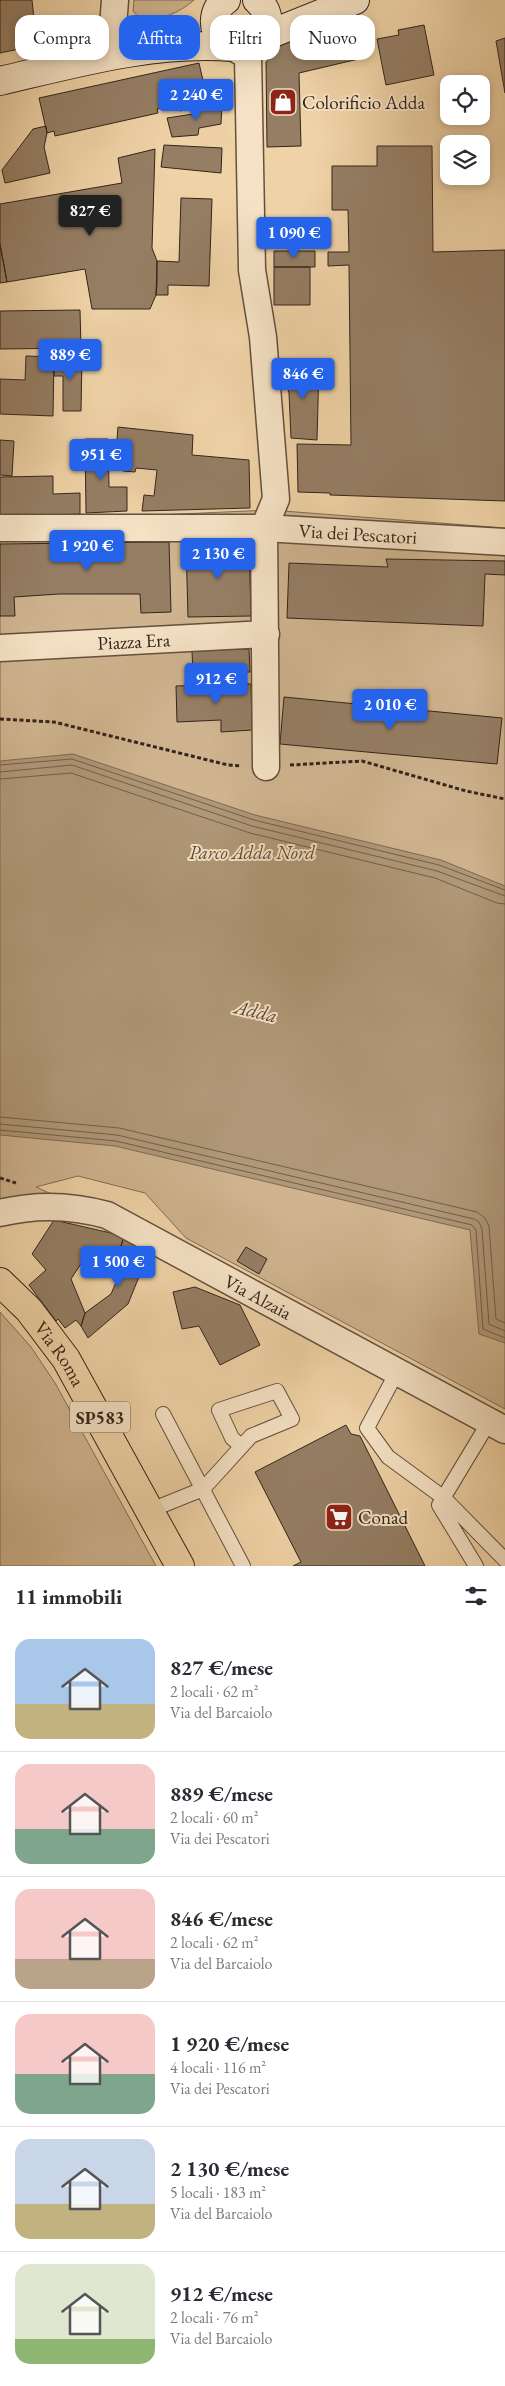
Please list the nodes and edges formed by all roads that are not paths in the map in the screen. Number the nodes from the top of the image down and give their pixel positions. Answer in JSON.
{"nodes":[{"id":1,"x":115,"y":0,"type":"edge"},
{"id":2,"x":329,"y":0,"type":"edge"},
{"id":3,"x":355,"y":0,"type":"edge"},
{"id":4,"x":222,"y":3,"type":"edge"},
{"id":5,"x":260,"y":3,"type":"edge"},
{"id":6,"x":217,"y":15,"type":"edge"},
{"id":7,"x":267,"y":15,"type":"edge"},
{"id":8,"x":200,"y":17,"type":"edge"},
{"id":9,"x":280,"y":30,"type":"edge"},
{"id":10,"x":119,"y":55,"type":"edge"},
{"id":11,"x":111,"y":56,"type":"junction"},
{"id":12,"x":248,"y":60,"type":"edge"},
{"id":13,"x":0,"y":81,"type":"edge"},
{"id":14,"x":0,"y":528,"type":"edge"},
{"id":15,"x":264,"y":528,"type":"junction"},
{"id":16,"x":505,"y":542,"type":"edge"},
{"id":17,"x":266,"y":634,"type":"junction"},
{"id":18,"x":0,"y":648,"type":"edge"},
{"id":19,"x":266,"y":767,"type":"dead end"},
{"id":20,"x":0,"y":1213,"type":"edge"},
{"id":21,"x":0,"y":1282,"type":"edge"},
{"id":22,"x":397,"y":1372,"type":"junction"},
{"id":23,"x":163,"y":1414,"type":"dead end"},
{"id":24,"x":497,"y":1426,"type":"edge"},
{"id":25,"x":242,"y":1446,"type":"junction"},
{"id":26,"x":203,"y":1489,"type":"junction"},
{"id":27,"x":444,"y":1498,"type":"junction"},
{"id":28,"x":150,"y":1510,"type":"junction"},
{"id":29,"x":505,"y":1560,"type":"edge"},
{"id":30,"x":180,"y":1566,"type":"edge"},
{"id":31,"x":243,"y":1566,"type":"edge"},
{"id":32,"x":476,"y":1566,"type":"edge"}],
"edges":[{"from":1,"to":11,"type":"street"},
{"from":2,"to":5,"type":"main road"},
{"from":3,"to":9,"type":"main road"},
{"from":4,"to":6,"type":"main road"},
{"from":4,"to":8,"type":"main road"},
{"from":5,"to":7,"type":"main road"},
{"from":10,"to":11,"type":"main road"},
{"from":11,"to":13,"type":"main road"},
{"from":12,"to":15,"type":"street"},
{"from":14,"to":15,"type":"street","name":"Via dei Pescatori"},
{"from":15,"to":16,"type":"street","name":"Via dei Pescatori"},
{"from":15,"to":17,"type":"street"},
{"from":17,"to":18,"type":"street","name":"Piazza Era"},
{"from":17,"to":19,"type":"street"},
{"from":20,"to":22,"type":"street","name":"Via Alzaia"},
{"from":21,"to":28,"type":"main road","name":"Via Roma","number":"SP583"},
{"from":22,"to":24,"type":"street","name":"Via Alzaia"},
{"from":22,"to":27,"type":"lane"},
{"from":23,"to":26,"type":"lane"},
{"from":24,"to":27,"type":"lane"},
{"from":25,"to":25,"type":"lane"},
{"from":25,"to":26,"type":"lane"},
{"from":26,"to":28,"type":"lane"},
{"from":26,"to":31,"type":"lane"},
{"from":27,"to":29,"type":"lane"},
{"from":27,"to":32,"type":"lane"},
{"from":28,"to":30,"type":"main road","name":"Via Roma","number":"SP583"}]}
